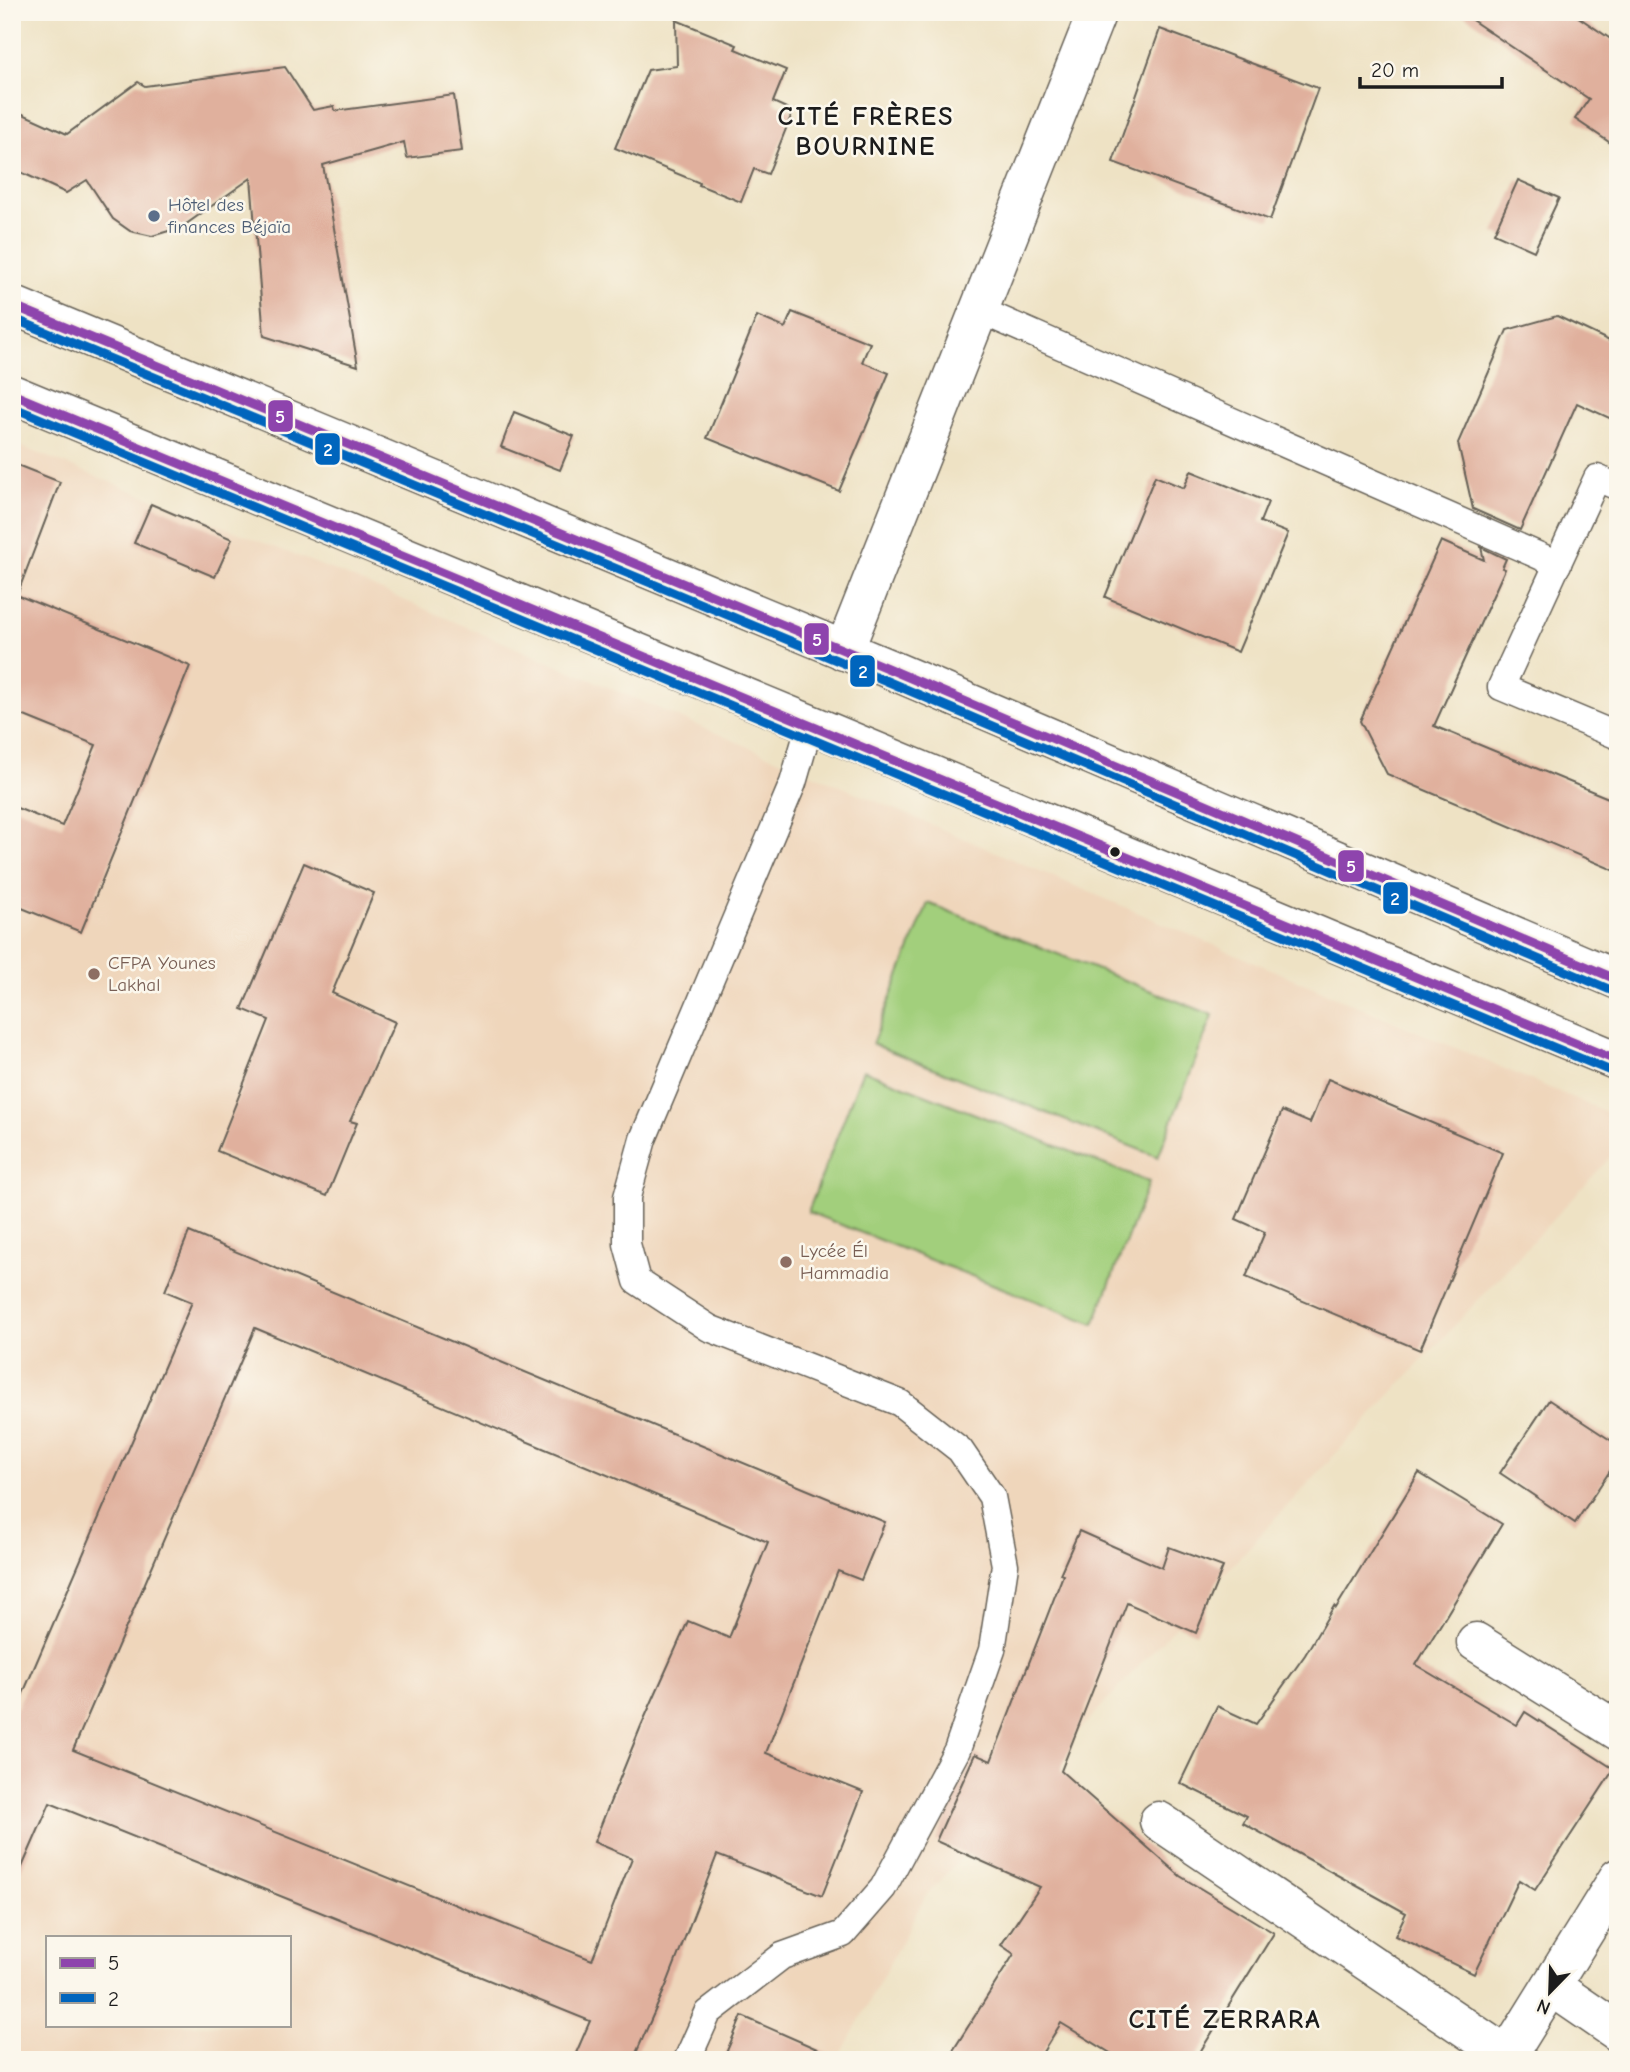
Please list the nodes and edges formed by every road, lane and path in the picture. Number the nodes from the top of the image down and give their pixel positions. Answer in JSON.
{"nodes":[{"id":1,"x":1097,"y":12,"type":"edge"},
{"id":2,"x":12,"y":304,"type":"edge"},
{"id":3,"x":979,"y":310,"type":"junction"},
{"id":4,"x":12,"y":394,"type":"edge"},
{"id":5,"x":1618,"y":487,"type":"edge"},
{"id":6,"x":1558,"y":564,"type":"junction"},
{"id":7,"x":844,"y":651,"type":"junction"},
{"id":8,"x":810,"y":724,"type":"junction"},
{"id":9,"x":1618,"y":736,"type":"edge"},
{"id":10,"x":1618,"y":981,"type":"edge"},
{"id":11,"x":1618,"y":1061,"type":"edge"},
{"id":12,"x":1476,"y":1642,"type":"dead end"},
{"id":13,"x":1618,"y":1731,"type":"edge"},
{"id":14,"x":1159,"y":1822,"type":"dead end"},
{"id":15,"x":1618,"y":1878,"type":"edge"},
{"id":16,"x":1551,"y":1986,"type":"junction"},
{"id":17,"x":1618,"y":2032,"type":"edge"},
{"id":18,"x":1506,"y":2058,"type":"edge"},
{"id":19,"x":687,"y":2060,"type":"edge"}],
"edges":[{"from":1,"to":3,"type":"main road"},
{"from":2,"to":7,"type":"main road"},
{"from":3,"to":6,"type":"lane"},
{"from":3,"to":7,"type":"main road"},
{"from":4,"to":8,"type":"main road"},
{"from":5,"to":6,"type":"lane"},
{"from":6,"to":9,"type":"lane"},
{"from":7,"to":10,"type":"main road"},
{"from":8,"to":11,"type":"main road"},
{"from":8,"to":19,"type":"lane"},
{"from":12,"to":13,"type":"main road"},
{"from":14,"to":18,"type":"main road"},
{"from":15,"to":16,"type":"main road"},
{"from":16,"to":17,"type":"main road"},
{"from":16,"to":18,"type":"main road"}]}
